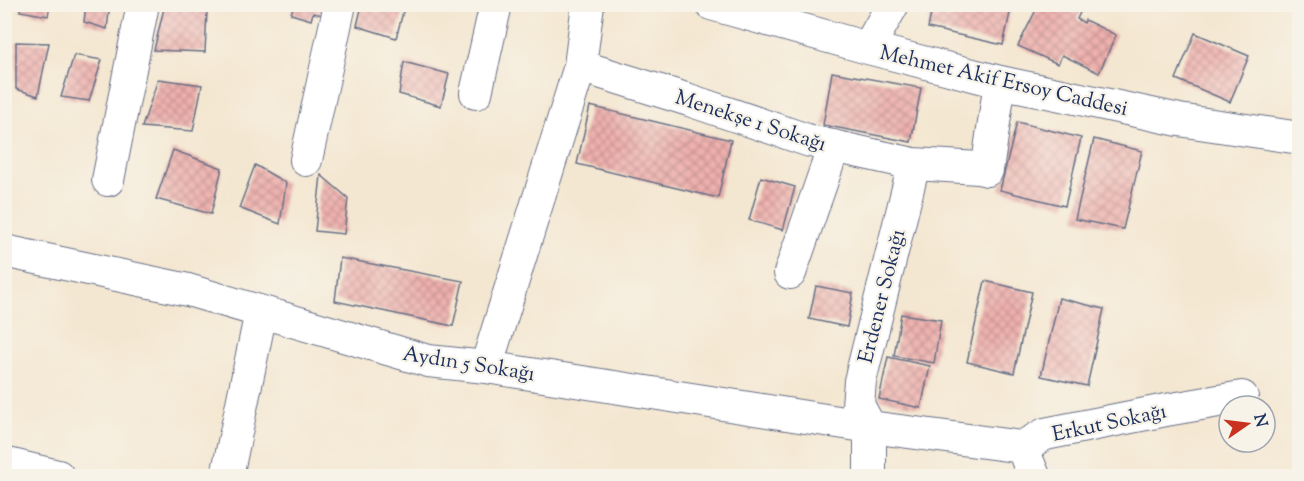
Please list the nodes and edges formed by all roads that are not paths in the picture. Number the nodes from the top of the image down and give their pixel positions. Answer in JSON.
{"nodes":[{"id":1,"x":143,"y":4,"type":"edge"},
{"id":2,"x":340,"y":4,"type":"edge"},
{"id":3,"x":496,"y":4,"type":"edge"},
{"id":4,"x":588,"y":4,"type":"edge"},
{"id":5,"x":711,"y":4,"type":"edge"},
{"id":6,"x":893,"y":4,"type":"edge"},
{"id":7,"x":868,"y":48,"type":"junction"},
{"id":8,"x":580,"y":66,"type":"junction"},
{"id":9,"x":1000,"y":82,"type":"junction"},
{"id":10,"x":476,"y":93,"type":"dead end"},
{"id":11,"x":1299,"y":138,"type":"edge"},
{"id":12,"x":834,"y":146,"type":"junction"},
{"id":13,"x":306,"y":160,"type":"dead end"},
{"id":14,"x":914,"y":164,"type":"junction"},
{"id":15,"x":108,"y":180,"type":"dead end"},
{"id":16,"x":4,"y":250,"type":"edge"},
{"id":17,"x":790,"y":273,"type":"dead end"},
{"id":18,"x":261,"y":312,"type":"junction"},
{"id":19,"x":486,"y":367,"type":"junction"},
{"id":20,"x":1217,"y":401,"type":"edge"},
{"id":21,"x":870,"y":427,"type":"junction"},
{"id":22,"x":1022,"y":447,"type":"junction"},
{"id":23,"x":4,"y":463,"type":"edge"},
{"id":24,"x":58,"y":477,"type":"edge"},
{"id":25,"x":226,"y":477,"type":"edge"},
{"id":26,"x":870,"y":477,"type":"edge"},
{"id":27,"x":1034,"y":477,"type":"edge"}],
"edges":[{"from":1,"to":15,"type":"street"},
{"from":2,"to":13,"type":"street"},
{"from":3,"to":10,"type":"street"},
{"from":4,"to":8,"type":"street"},
{"from":5,"to":7,"type":"street","name":"Mehmet Akif Ersoy Caddesi"},
{"from":6,"to":7,"type":"street"},
{"from":7,"to":9,"type":"street","name":"Mehmet Akif Ersoy Caddesi"},
{"from":8,"to":12,"type":"street","name":"Menekşe 1 Sokağı"},
{"from":8,"to":19,"type":"street"},
{"from":9,"to":11,"type":"street","name":"Mehmet Akif Ersoy Caddesi"},
{"from":9,"to":14,"type":"street","name":"Menekşe 1 Sokağı"},
{"from":12,"to":14,"type":"street","name":"Menekşe 1 Sokağı"},
{"from":12,"to":17,"type":"street"},
{"from":14,"to":21,"type":"street","name":"Erdener Sokağı"},
{"from":16,"to":18,"type":"street","name":"Aydın 5 Sokağı"},
{"from":18,"to":19,"type":"street","name":"Aydın 5 Sokağı"},
{"from":18,"to":25,"type":"street"},
{"from":19,"to":21,"type":"street","name":"Aydın 5 Sokağı"},
{"from":20,"to":22,"type":"street","name":"Erkut Sokağı"},
{"from":21,"to":22,"type":"street"},
{"from":21,"to":26,"type":"street"},
{"from":22,"to":27,"type":"street"},
{"from":23,"to":24,"type":"street"}]}
